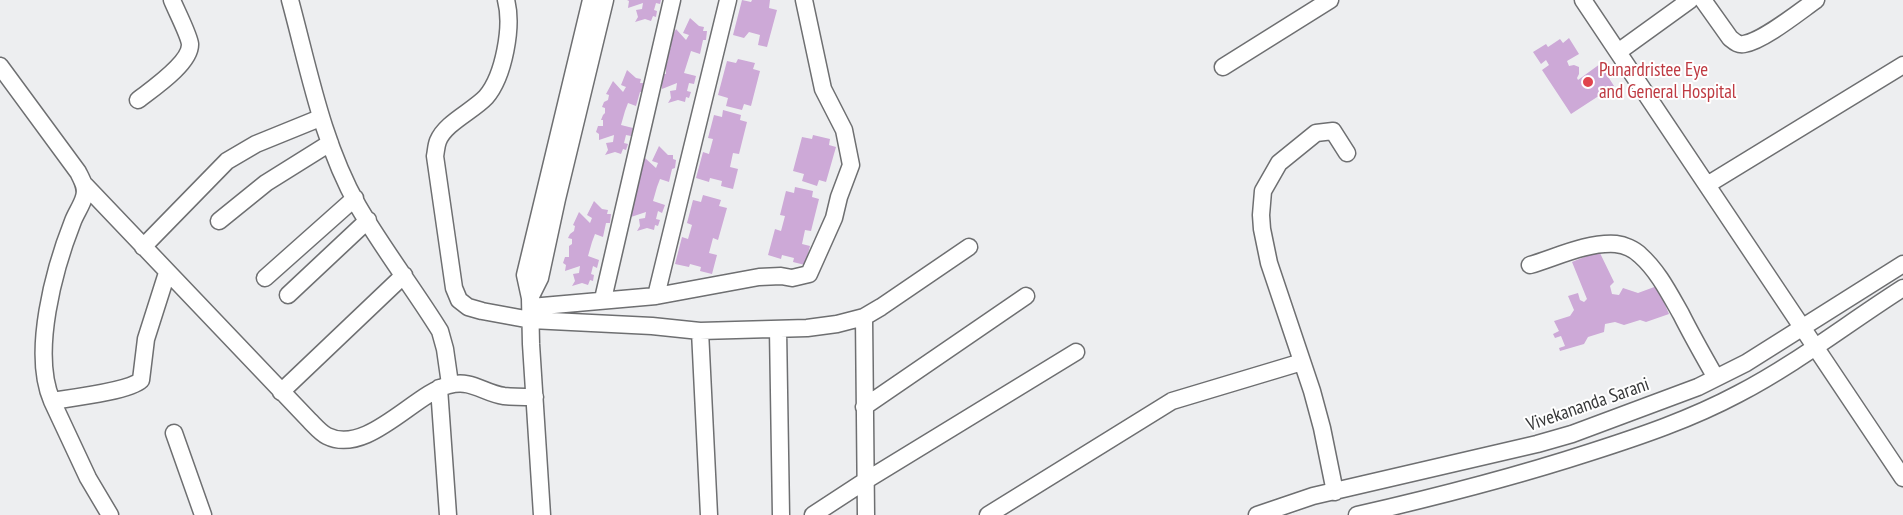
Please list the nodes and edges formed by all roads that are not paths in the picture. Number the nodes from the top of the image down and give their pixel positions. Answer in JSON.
{"nodes":[{"id":1,"x":172,"y":0,"type":"edge"},
{"id":2,"x":290,"y":0,"type":"edge"},
{"id":3,"x":506,"y":0,"type":"edge"},
{"id":4,"x":591,"y":0,"type":"edge"},
{"id":5,"x":605,"y":0,"type":"edge"},
{"id":6,"x":672,"y":0,"type":"edge"},
{"id":7,"x":728,"y":0,"type":"edge"},
{"id":8,"x":804,"y":0,"type":"edge"},
{"id":9,"x":1330,"y":0,"type":"edge"},
{"id":10,"x":1583,"y":0,"type":"edge"},
{"id":11,"x":1690,"y":0,"type":"edge"},
{"id":12,"x":1703,"y":0,"type":"edge"},
{"id":13,"x":1816,"y":0,"type":"edge"},
{"id":14,"x":1618,"y":52,"type":"junction"},
{"id":15,"x":1903,"y":65,"type":"edge"},
{"id":16,"x":0,"y":66,"type":"edge"},
{"id":17,"x":1224,"y":67,"type":"dead end"},
{"id":18,"x":138,"y":100,"type":"dead end"},
{"id":19,"x":320,"y":118,"type":"junction"},
{"id":20,"x":330,"y":144,"type":"junction"},
{"id":21,"x":1347,"y":154,"type":"dead end"},
{"id":22,"x":84,"y":185,"type":"junction"},
{"id":23,"x":1707,"y":185,"type":"junction"},
{"id":24,"x":355,"y":198,"type":"junction"},
{"id":25,"x":368,"y":220,"type":"junction"},
{"id":26,"x":219,"y":221,"type":"dead end"},
{"id":27,"x":143,"y":247,"type":"junction"},
{"id":28,"x":969,"y":247,"type":"dead end"},
{"id":29,"x":1903,"y":264,"type":"edge"},
{"id":30,"x":1530,"y":265,"type":"dead end"},
{"id":31,"x":168,"y":273,"type":"junction"},
{"id":32,"x":404,"y":275,"type":"junction"},
{"id":33,"x":265,"y":278,"type":"dead end"},
{"id":34,"x":1903,"y":288,"type":"edge"},
{"id":35,"x":288,"y":295,"type":"dead end"},
{"id":36,"x":656,"y":296,"type":"junction"},
{"id":37,"x":1026,"y":296,"type":"dead end"},
{"id":38,"x":603,"y":299,"type":"junction"},
{"id":39,"x":531,"y":308,"type":"junction"},
{"id":40,"x":864,"y":316,"type":"junction"},
{"id":41,"x":778,"y":329,"type":"junction"},
{"id":42,"x":1803,"y":329,"type":"junction"},
{"id":43,"x":700,"y":331,"type":"junction"},
{"id":44,"x":1815,"y":347,"type":"junction"},
{"id":45,"x":1076,"y":352,"type":"dead end"},
{"id":46,"x":1302,"y":362,"type":"junction"},
{"id":47,"x":1716,"y":378,"type":"junction"},
{"id":48,"x":444,"y":386,"type":"junction"},
{"id":49,"x":281,"y":392,"type":"junction"},
{"id":50,"x":535,"y":397,"type":"junction"},
{"id":51,"x":52,"y":401,"type":"junction"},
{"id":52,"x":864,"y":407,"type":"junction"},
{"id":53,"x":174,"y":433,"type":"dead end"},
{"id":54,"x":1903,"y":478,"type":"edge"},
{"id":55,"x":865,"y":481,"type":"junction"},
{"id":56,"x":1335,"y":492,"type":"junction"},
{"id":57,"x":110,"y":515,"type":"edge"},
{"id":58,"x":203,"y":515,"type":"edge"},
{"id":59,"x":448,"y":515,"type":"edge"},
{"id":60,"x":542,"y":515,"type":"edge"},
{"id":61,"x":709,"y":515,"type":"edge"},
{"id":62,"x":781,"y":515,"type":"edge"},
{"id":63,"x":813,"y":515,"type":"edge"},
{"id":64,"x":866,"y":515,"type":"edge"},
{"id":65,"x":988,"y":515,"type":"edge"},
{"id":66,"x":1257,"y":515,"type":"edge"},
{"id":67,"x":1357,"y":515,"type":"edge"}],
"edges":[{"from":1,"to":18,"type":"street"},
{"from":2,"to":19,"type":"street"},
{"from":3,"to":39,"type":"street"},
{"from":4,"to":39,"type":"street"},
{"from":5,"to":39,"type":"street"},
{"from":6,"to":38,"type":"street"},
{"from":7,"to":36,"type":"street"},
{"from":8,"to":36,"type":"street"},
{"from":9,"to":17,"type":"street"},
{"from":10,"to":14,"type":"street"},
{"from":11,"to":14,"type":"street"},
{"from":12,"to":13,"type":"street"},
{"from":14,"to":23,"type":"street"},
{"from":15,"to":23,"type":"street"},
{"from":16,"to":22,"type":"street"},
{"from":19,"to":20,"type":"street"},
{"from":19,"to":27,"type":"street"},
{"from":20,"to":24,"type":"street"},
{"from":20,"to":26,"type":"street"},
{"from":21,"to":46,"type":"street"},
{"from":22,"to":27,"type":"street"},
{"from":22,"to":51,"type":"street"},
{"from":23,"to":42,"type":"street"},
{"from":24,"to":25,"type":"street"},
{"from":24,"to":33,"type":"street"},
{"from":25,"to":32,"type":"street"},
{"from":25,"to":35,"type":"street"},
{"from":27,"to":31,"type":"street"},
{"from":28,"to":40,"type":"street"},
{"from":29,"to":42,"type":"street","name":"Vivekananda Sarani"},
{"from":30,"to":47,"type":"street"},
{"from":31,"to":49,"type":"street"},
{"from":31,"to":51,"type":"street"},
{"from":32,"to":48,"type":"street"},
{"from":32,"to":49,"type":"street"},
{"from":34,"to":44,"type":"street"},
{"from":36,"to":38,"type":"street"},
{"from":37,"to":52,"type":"street"},
{"from":38,"to":39,"type":"street"},
{"from":39,"to":43,"type":"street"},
{"from":39,"to":50,"type":"street"},
{"from":40,"to":41,"type":"street"},
{"from":40,"to":52,"type":"street"},
{"from":41,"to":43,"type":"street"},
{"from":41,"to":62,"type":"street"},
{"from":42,"to":44,"type":"street"},
{"from":42,"to":47,"type":"street","name":"Vivekananda Sarani"},
{"from":43,"to":61,"type":"street"},
{"from":44,"to":54,"type":"street"},
{"from":44,"to":67,"type":"street"},
{"from":45,"to":55,"type":"street"},
{"from":46,"to":56,"type":"street"},
{"from":46,"to":65,"type":"street"},
{"from":47,"to":56,"type":"street","name":"Vivekananda Sarani"},
{"from":48,"to":49,"type":"street"},
{"from":48,"to":50,"type":"street"},
{"from":48,"to":59,"type":"street"},
{"from":50,"to":60,"type":"street"},
{"from":51,"to":57,"type":"street"},
{"from":52,"to":55,"type":"street"},
{"from":53,"to":58,"type":"street"},
{"from":55,"to":63,"type":"street"},
{"from":55,"to":64,"type":"street"},
{"from":56,"to":66,"type":"street","name":"Vivekananda Sarani"}]}
